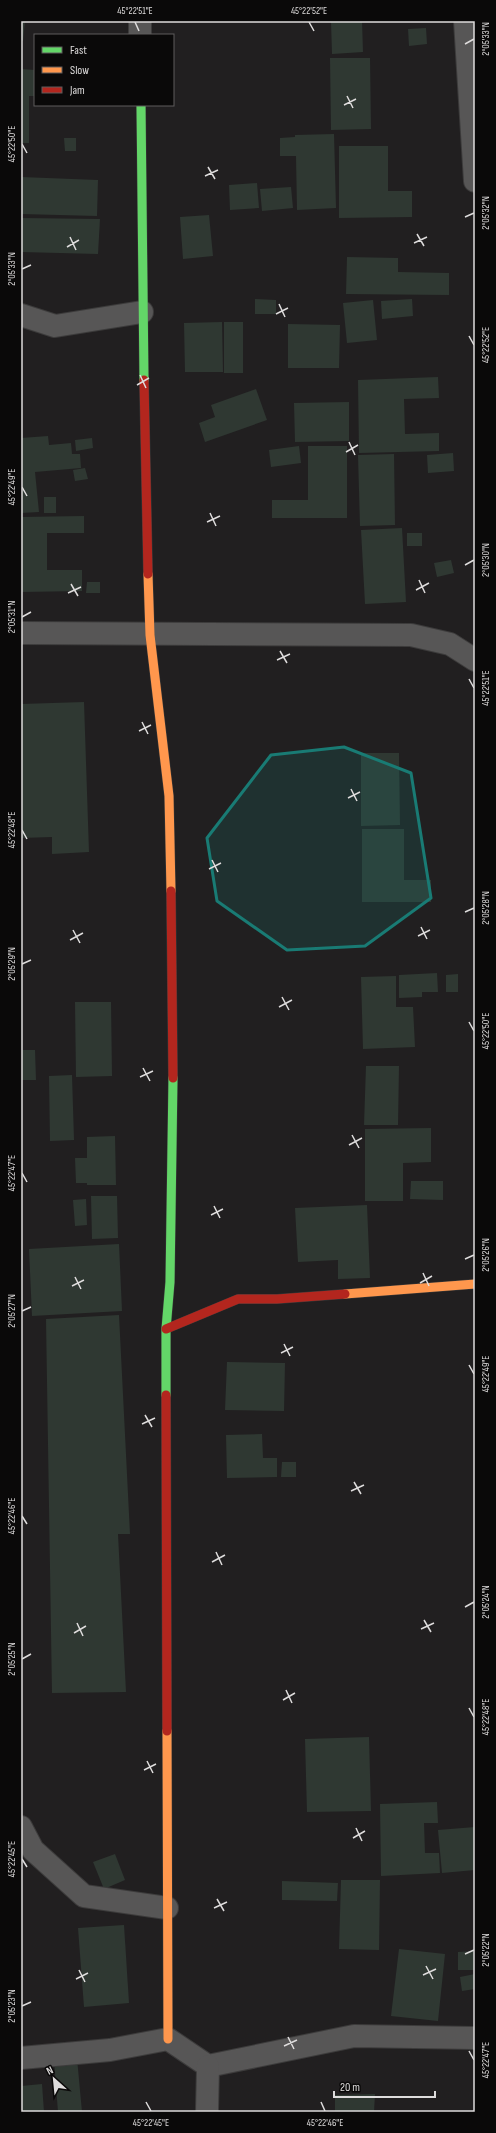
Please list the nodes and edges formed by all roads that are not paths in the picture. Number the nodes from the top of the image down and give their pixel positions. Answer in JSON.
{"nodes":[{"id":1,"x":140,"y":21,"type":"edge"},
{"id":2,"x":465,"y":21,"type":"edge"},
{"id":3,"x":140,"y":34,"type":"edge"},
{"id":4,"x":141,"y":106,"type":"edge"},
{"id":5,"x":475,"y":181,"type":"edge"},
{"id":6,"x":142,"y":312,"type":"junction"},
{"id":7,"x":21,"y":315,"type":"edge"},
{"id":8,"x":21,"y":633,"type":"edge"},
{"id":9,"x":150,"y":635,"type":"junction"},
{"id":10,"x":475,"y":660,"type":"edge"},
{"id":11,"x":475,"y":1284,"type":"edge"},
{"id":12,"x":166,"y":1329,"type":"junction"},
{"id":13,"x":21,"y":1827,"type":"edge"},
{"id":14,"x":168,"y":1908,"type":"junction"},
{"id":15,"x":475,"y":2038,"type":"edge"},
{"id":16,"x":168,"y":2039,"type":"junction"},
{"id":17,"x":21,"y":2058,"type":"edge"},
{"id":18,"x":208,"y":2066,"type":"junction"},
{"id":19,"x":208,"y":2112,"type":"edge"}],
"edges":[{"from":1,"to":3,"type":"street"},
{"from":2,"to":5,"type":"street"},
{"from":4,"to":6,"type":"street"},
{"from":6,"to":7,"type":"street"},
{"from":6,"to":9,"type":"street"},
{"from":8,"to":9,"type":"street"},
{"from":9,"to":10,"type":"street"},
{"from":9,"to":12,"type":"street"},
{"from":11,"to":12,"type":"street"},
{"from":12,"to":14,"type":"street"},
{"from":13,"to":14,"type":"street"},
{"from":14,"to":16,"type":"street"},
{"from":15,"to":18,"type":"street"},
{"from":16,"to":17,"type":"street"},
{"from":16,"to":18,"type":"street"},
{"from":18,"to":19,"type":"street"}]}
